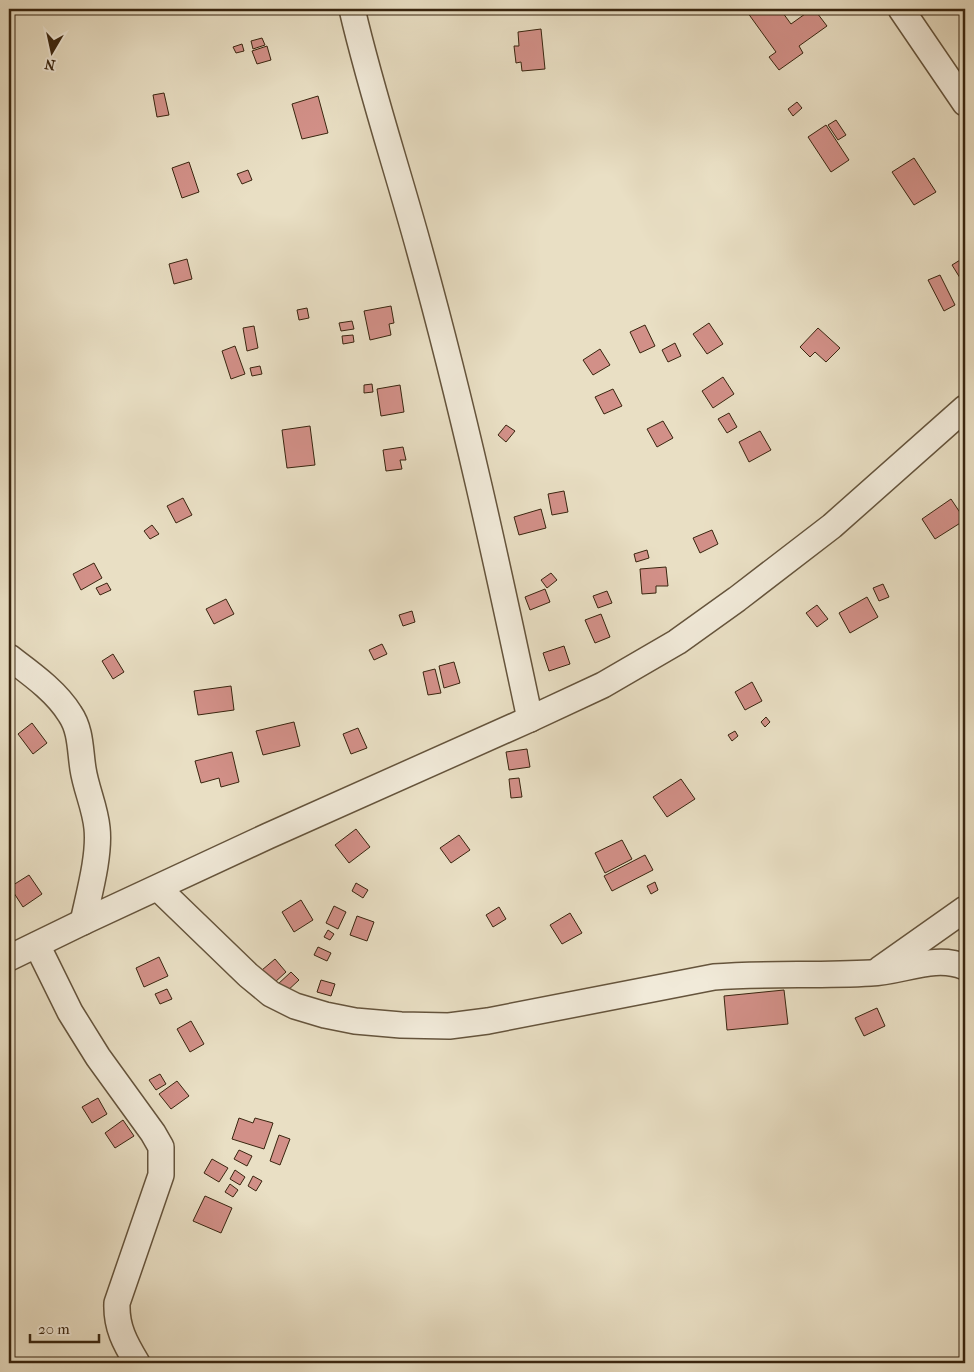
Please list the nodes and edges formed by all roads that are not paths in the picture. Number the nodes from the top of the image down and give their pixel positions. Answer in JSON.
{"nodes":[{"id":1,"x":352,"y":9,"type":"edge"},
{"id":2,"x":901,"y":9,"type":"edge"},
{"id":3,"x":965,"y":103,"type":"edge"},
{"id":4,"x":965,"y":408,"type":"edge"},
{"id":5,"x":9,"y":658,"type":"edge"},
{"id":6,"x":530,"y":719,"type":"junction"},
{"id":7,"x":158,"y":888,"type":"junction"},
{"id":8,"x":965,"y":909,"type":"edge"},
{"id":9,"x":83,"y":922,"type":"junction"},
{"id":10,"x":37,"y":945,"type":"junction"},
{"id":11,"x":9,"y":958,"type":"edge"},
{"id":12,"x":965,"y":967,"type":"edge"},
{"id":13,"x":874,"y":973,"type":"junction"},
{"id":14,"x":137,"y":1363,"type":"edge"}],
"edges":[{"from":1,"to":6,"type":"street"},
{"from":2,"to":3,"type":"street"},
{"from":4,"to":6,"type":"street"},
{"from":5,"to":9,"type":"street"},
{"from":6,"to":7,"type":"street"},
{"from":7,"to":9,"type":"street"},
{"from":7,"to":13,"type":"street"},
{"from":8,"to":13,"type":"street"},
{"from":9,"to":10,"type":"street"},
{"from":10,"to":11,"type":"street"},
{"from":10,"to":14,"type":"street"},
{"from":12,"to":13,"type":"street"}]}
